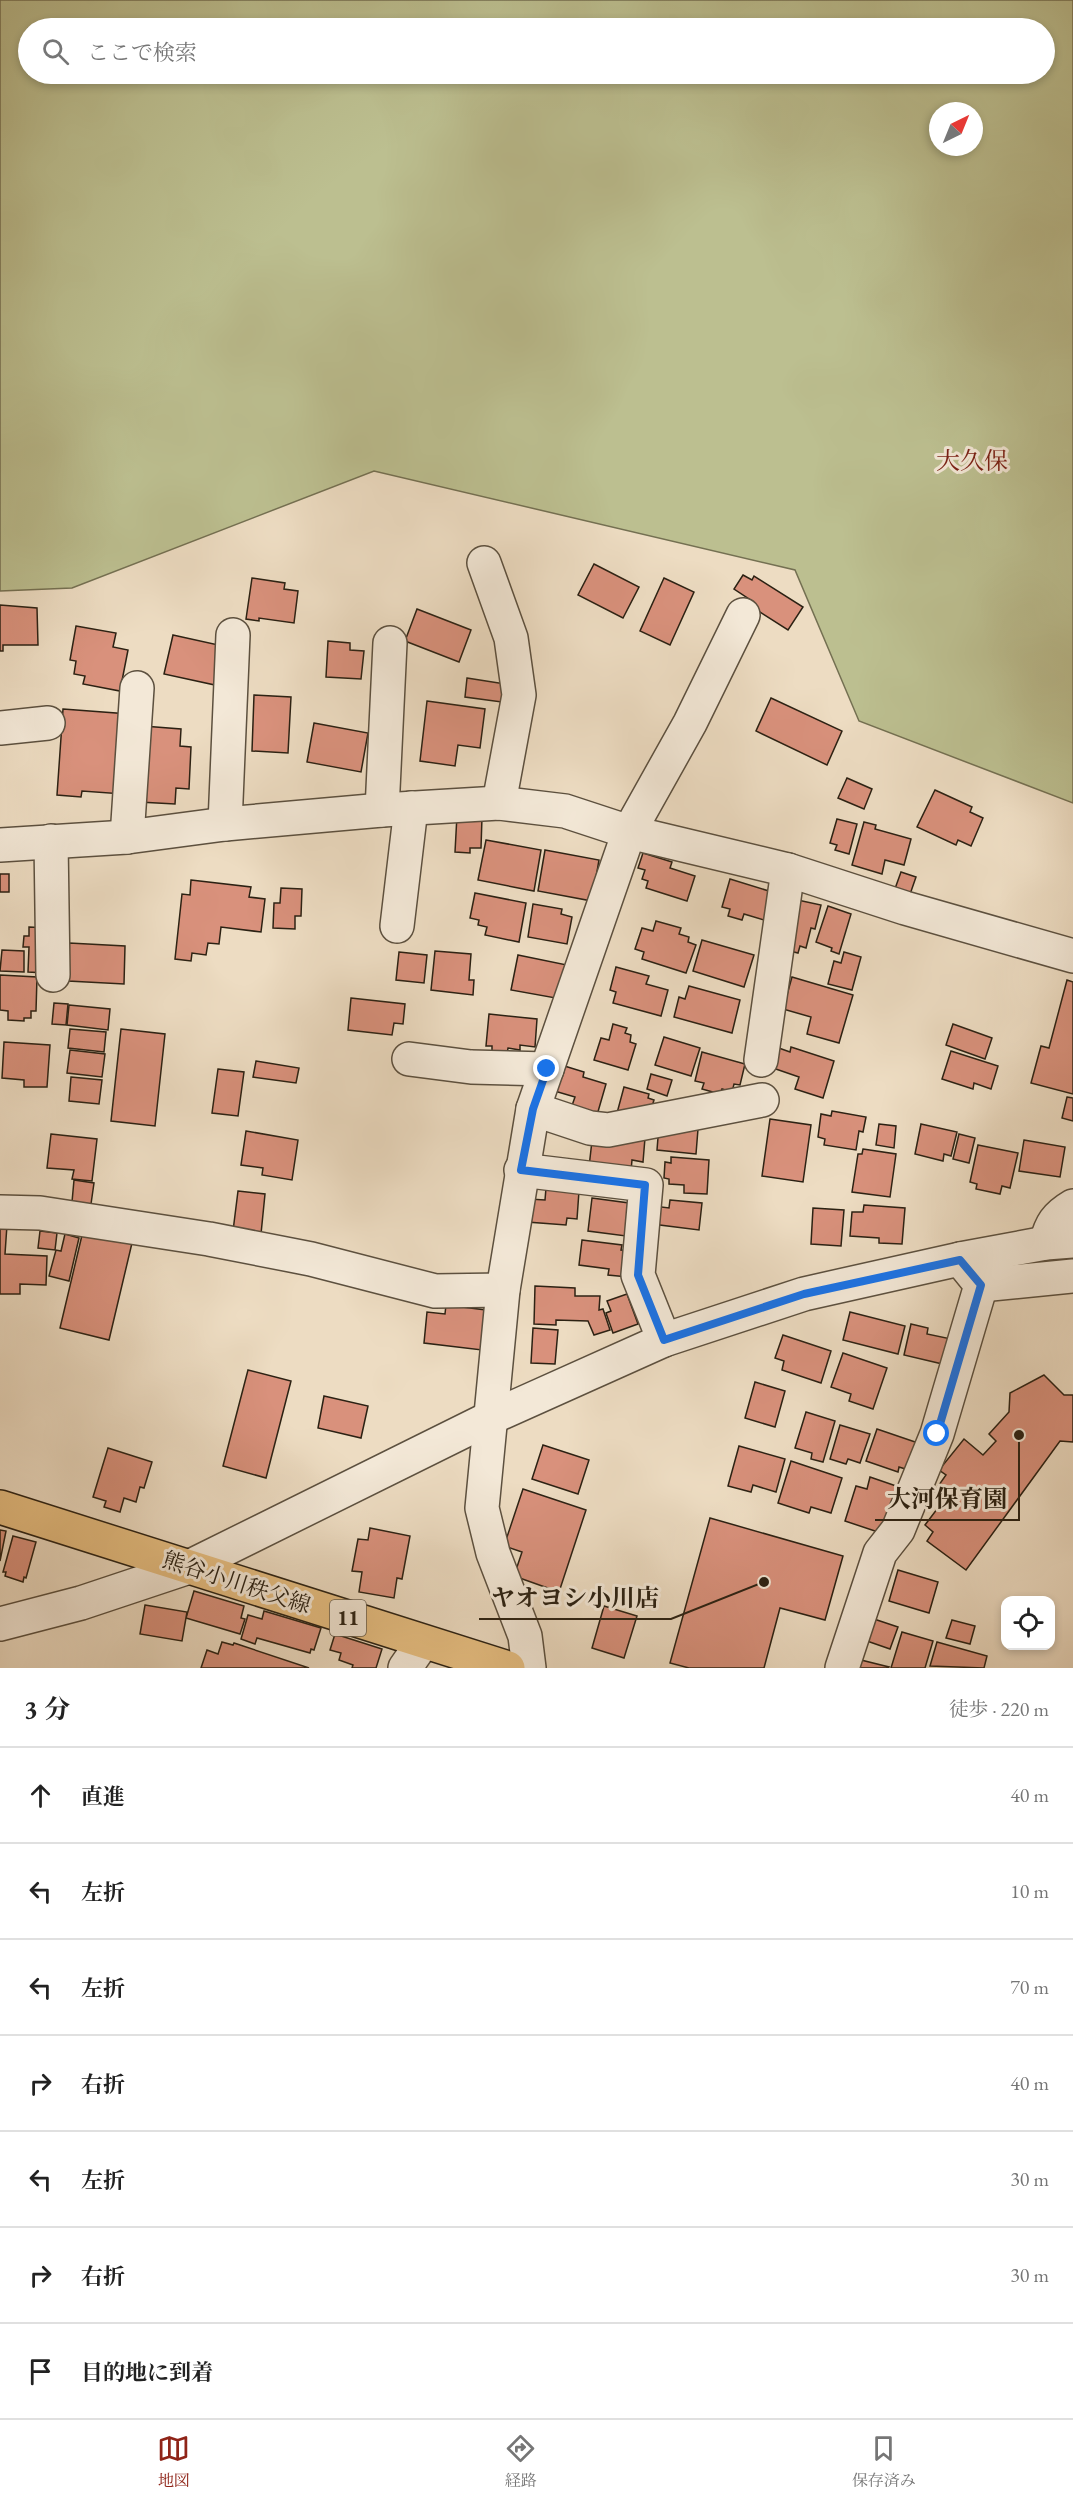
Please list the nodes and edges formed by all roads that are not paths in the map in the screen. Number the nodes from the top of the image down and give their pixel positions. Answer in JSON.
{"nodes":[{"id":1,"x":484,"y":563,"type":"dead end"},
{"id":2,"x":743,"y":615,"type":"dead end"},
{"id":3,"x":233,"y":635,"type":"dead end"},
{"id":4,"x":390,"y":643,"type":"dead end"},
{"id":5,"x":137,"y":688,"type":"dead end"},
{"id":6,"x":48,"y":723,"type":"dead end"},
{"id":7,"x":0,"y":728,"type":"edge"},
{"id":8,"x":499,"y":803,"type":"junction"},
{"id":9,"x":396,"y":809,"type":"junction"},
{"id":10,"x":225,"y":824,"type":"junction"},
{"id":11,"x":630,"y":832,"type":"junction"},
{"id":12,"x":127,"y":837,"type":"junction"},
{"id":13,"x":51,"y":841,"type":"junction"},
{"id":14,"x":0,"y":845,"type":"edge"},
{"id":15,"x":788,"y":870,"type":"junction"},
{"id":16,"x":397,"y":926,"type":"dead end"},
{"id":17,"x":1073,"y":956,"type":"edge"},
{"id":18,"x":53,"y":975,"type":"dead end"},
{"id":19,"x":409,"y":1059,"type":"dead end"},
{"id":20,"x":761,"y":1060,"type":"dead end"},
{"id":21,"x":547,"y":1069,"type":"junction"},
{"id":22,"x":762,"y":1100,"type":"dead end"},
{"id":23,"x":533,"y":1109,"type":"junction"},
{"id":24,"x":521,"y":1170,"type":"junction"},
{"id":25,"x":1073,"y":1206,"type":"edge"},
{"id":26,"x":0,"y":1212,"type":"edge"},
{"id":27,"x":1060,"y":1242,"type":"edge"},
{"id":28,"x":960,"y":1260,"type":"junction"},
{"id":29,"x":1073,"y":1276,"type":"edge"},
{"id":30,"x":981,"y":1285,"type":"junction"},
{"id":31,"x":503,"y":1290,"type":"junction"},
{"id":32,"x":664,"y":1340,"type":"junction"},
{"id":33,"x":490,"y":1418,"type":"junction"},
{"id":34,"x":0,"y":1507,"type":"edge"},
{"id":35,"x":189,"y":1567,"type":"junction"},
{"id":36,"x":0,"y":1624,"type":"edge"},
{"id":37,"x":414,"y":1655,"type":"edge"},
{"id":38,"x":508,"y":1668,"type":"edge"},
{"id":39,"x":529,"y":1668,"type":"edge"},
{"id":40,"x":842,"y":1668,"type":"edge"}],
"edges":[{"from":1,"to":8,"type":"street"},
{"from":2,"to":11,"type":"street"},
{"from":3,"to":10,"type":"street"},
{"from":4,"to":9,"type":"street"},
{"from":5,"to":12,"type":"street"},
{"from":6,"to":7,"type":"street"},
{"from":8,"to":9,"type":"street"},
{"from":8,"to":11,"type":"street"},
{"from":9,"to":10,"type":"street"},
{"from":9,"to":16,"type":"street"},
{"from":10,"to":12,"type":"street"},
{"from":11,"to":15,"type":"street"},
{"from":11,"to":21,"type":"street"},
{"from":12,"to":13,"type":"street"},
{"from":13,"to":14,"type":"street"},
{"from":13,"to":18,"type":"street"},
{"from":15,"to":17,"type":"street"},
{"from":15,"to":20,"type":"street"},
{"from":19,"to":21,"type":"street"},
{"from":21,"to":23,"type":"street"},
{"from":22,"to":23,"type":"street"},
{"from":23,"to":24,"type":"street"},
{"from":24,"to":31,"type":"street"},
{"from":24,"to":32,"type":"street"},
{"from":25,"to":27,"type":"street"},
{"from":26,"to":31,"type":"street"},
{"from":27,"to":28,"type":"street"},
{"from":28,"to":30,"type":"street"},
{"from":28,"to":32,"type":"street"},
{"from":29,"to":30,"type":"street"},
{"from":30,"to":40,"type":"street"},
{"from":31,"to":33,"type":"street"},
{"from":32,"to":33,"type":"street"},
{"from":33,"to":35,"type":"street"},
{"from":33,"to":39,"type":"street"},
{"from":34,"to":35,"type":"main road","name":"熊谷小川秩父線","number":"11"},
{"from":35,"to":36,"type":"street"},
{"from":35,"to":37,"type":"main road","name":"熊谷小川秩父線","number":"11"},
{"from":37,"to":38,"type":"main road","name":"熊谷小川秩父線","number":"11"}]}
